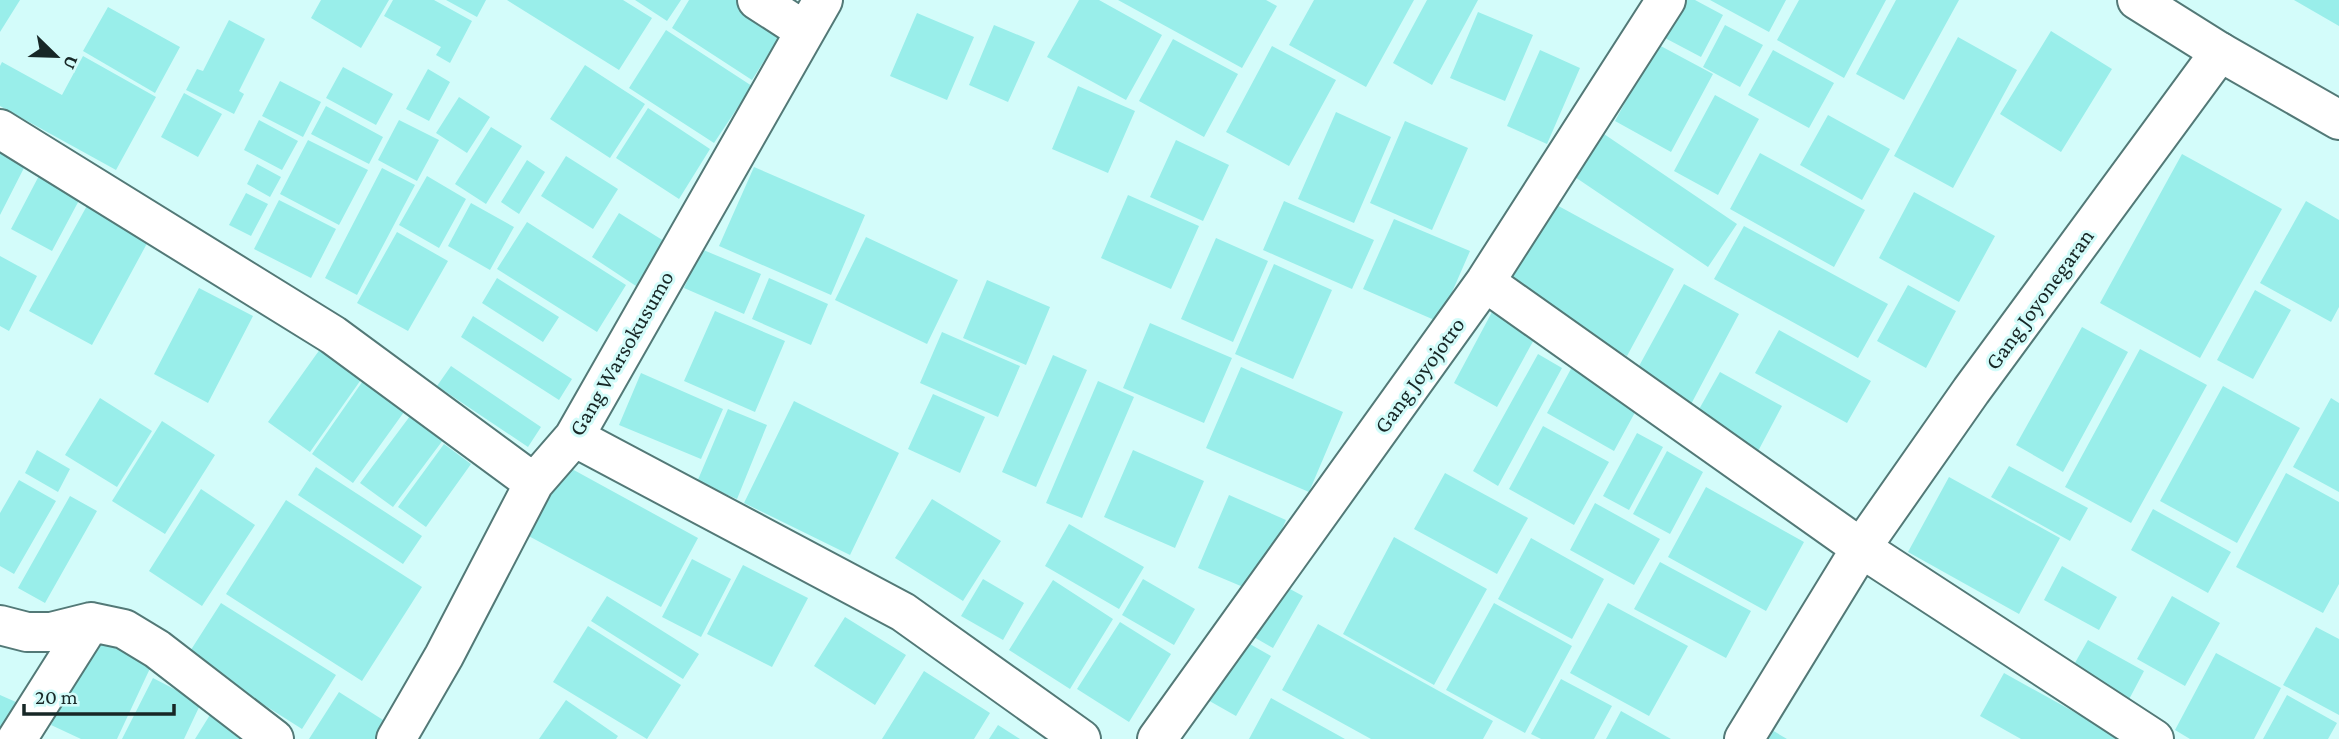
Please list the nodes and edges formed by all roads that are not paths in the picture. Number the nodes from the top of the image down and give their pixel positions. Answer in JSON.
{"nodes":[{"id":1,"x":757,"y":0,"type":"edge"},
{"id":2,"x":1666,"y":0,"type":"edge"},
{"id":3,"x":2137,"y":0,"type":"edge"},
{"id":4,"x":814,"y":15,"type":"edge"},
{"id":5,"x":2220,"y":52,"type":"junction"},
{"id":6,"x":2339,"y":120,"type":"edge"},
{"id":7,"x":0,"y":129,"type":"edge"},
{"id":8,"x":1485,"y":282,"type":"junction"},
{"id":9,"x":574,"y":437,"type":"junction"},
{"id":10,"x":534,"y":483,"type":"junction"},
{"id":11,"x":1861,"y":548,"type":"junction"},
{"id":12,"x":91,"y":622,"type":"junction"},
{"id":13,"x":0,"y":625,"type":"edge"},
{"id":14,"x":17,"y":739,"type":"edge"},
{"id":15,"x":274,"y":739,"type":"edge"},
{"id":16,"x":396,"y":739,"type":"edge"},
{"id":17,"x":1081,"y":739,"type":"edge"},
{"id":18,"x":1157,"y":739,"type":"edge"},
{"id":19,"x":1744,"y":739,"type":"edge"},
{"id":20,"x":2154,"y":739,"type":"edge"}],
"edges":[{"from":1,"to":4,"type":"street"},
{"from":2,"to":8,"type":"street","name":"Gang Joyojotro"},
{"from":3,"to":5,"type":"street"},
{"from":4,"to":9,"type":"street","name":"Gang Warsokusumo"},
{"from":5,"to":6,"type":"street"},
{"from":5,"to":11,"type":"street","name":"Gang Joyonegaran"},
{"from":7,"to":10,"type":"street"},
{"from":8,"to":11,"type":"street"},
{"from":8,"to":18,"type":"street","name":"Gang Joyojotro"},
{"from":9,"to":10,"type":"street","name":"Gang Warsokusumo"},
{"from":9,"to":17,"type":"street"},
{"from":10,"to":16,"type":"street","name":"Gang Warsokusumo"},
{"from":11,"to":19,"type":"street","name":"Gang Joyonegaran"},
{"from":11,"to":20,"type":"street"},
{"from":12,"to":13,"type":"street"},
{"from":12,"to":14,"type":"street"},
{"from":12,"to":15,"type":"street"}]}
